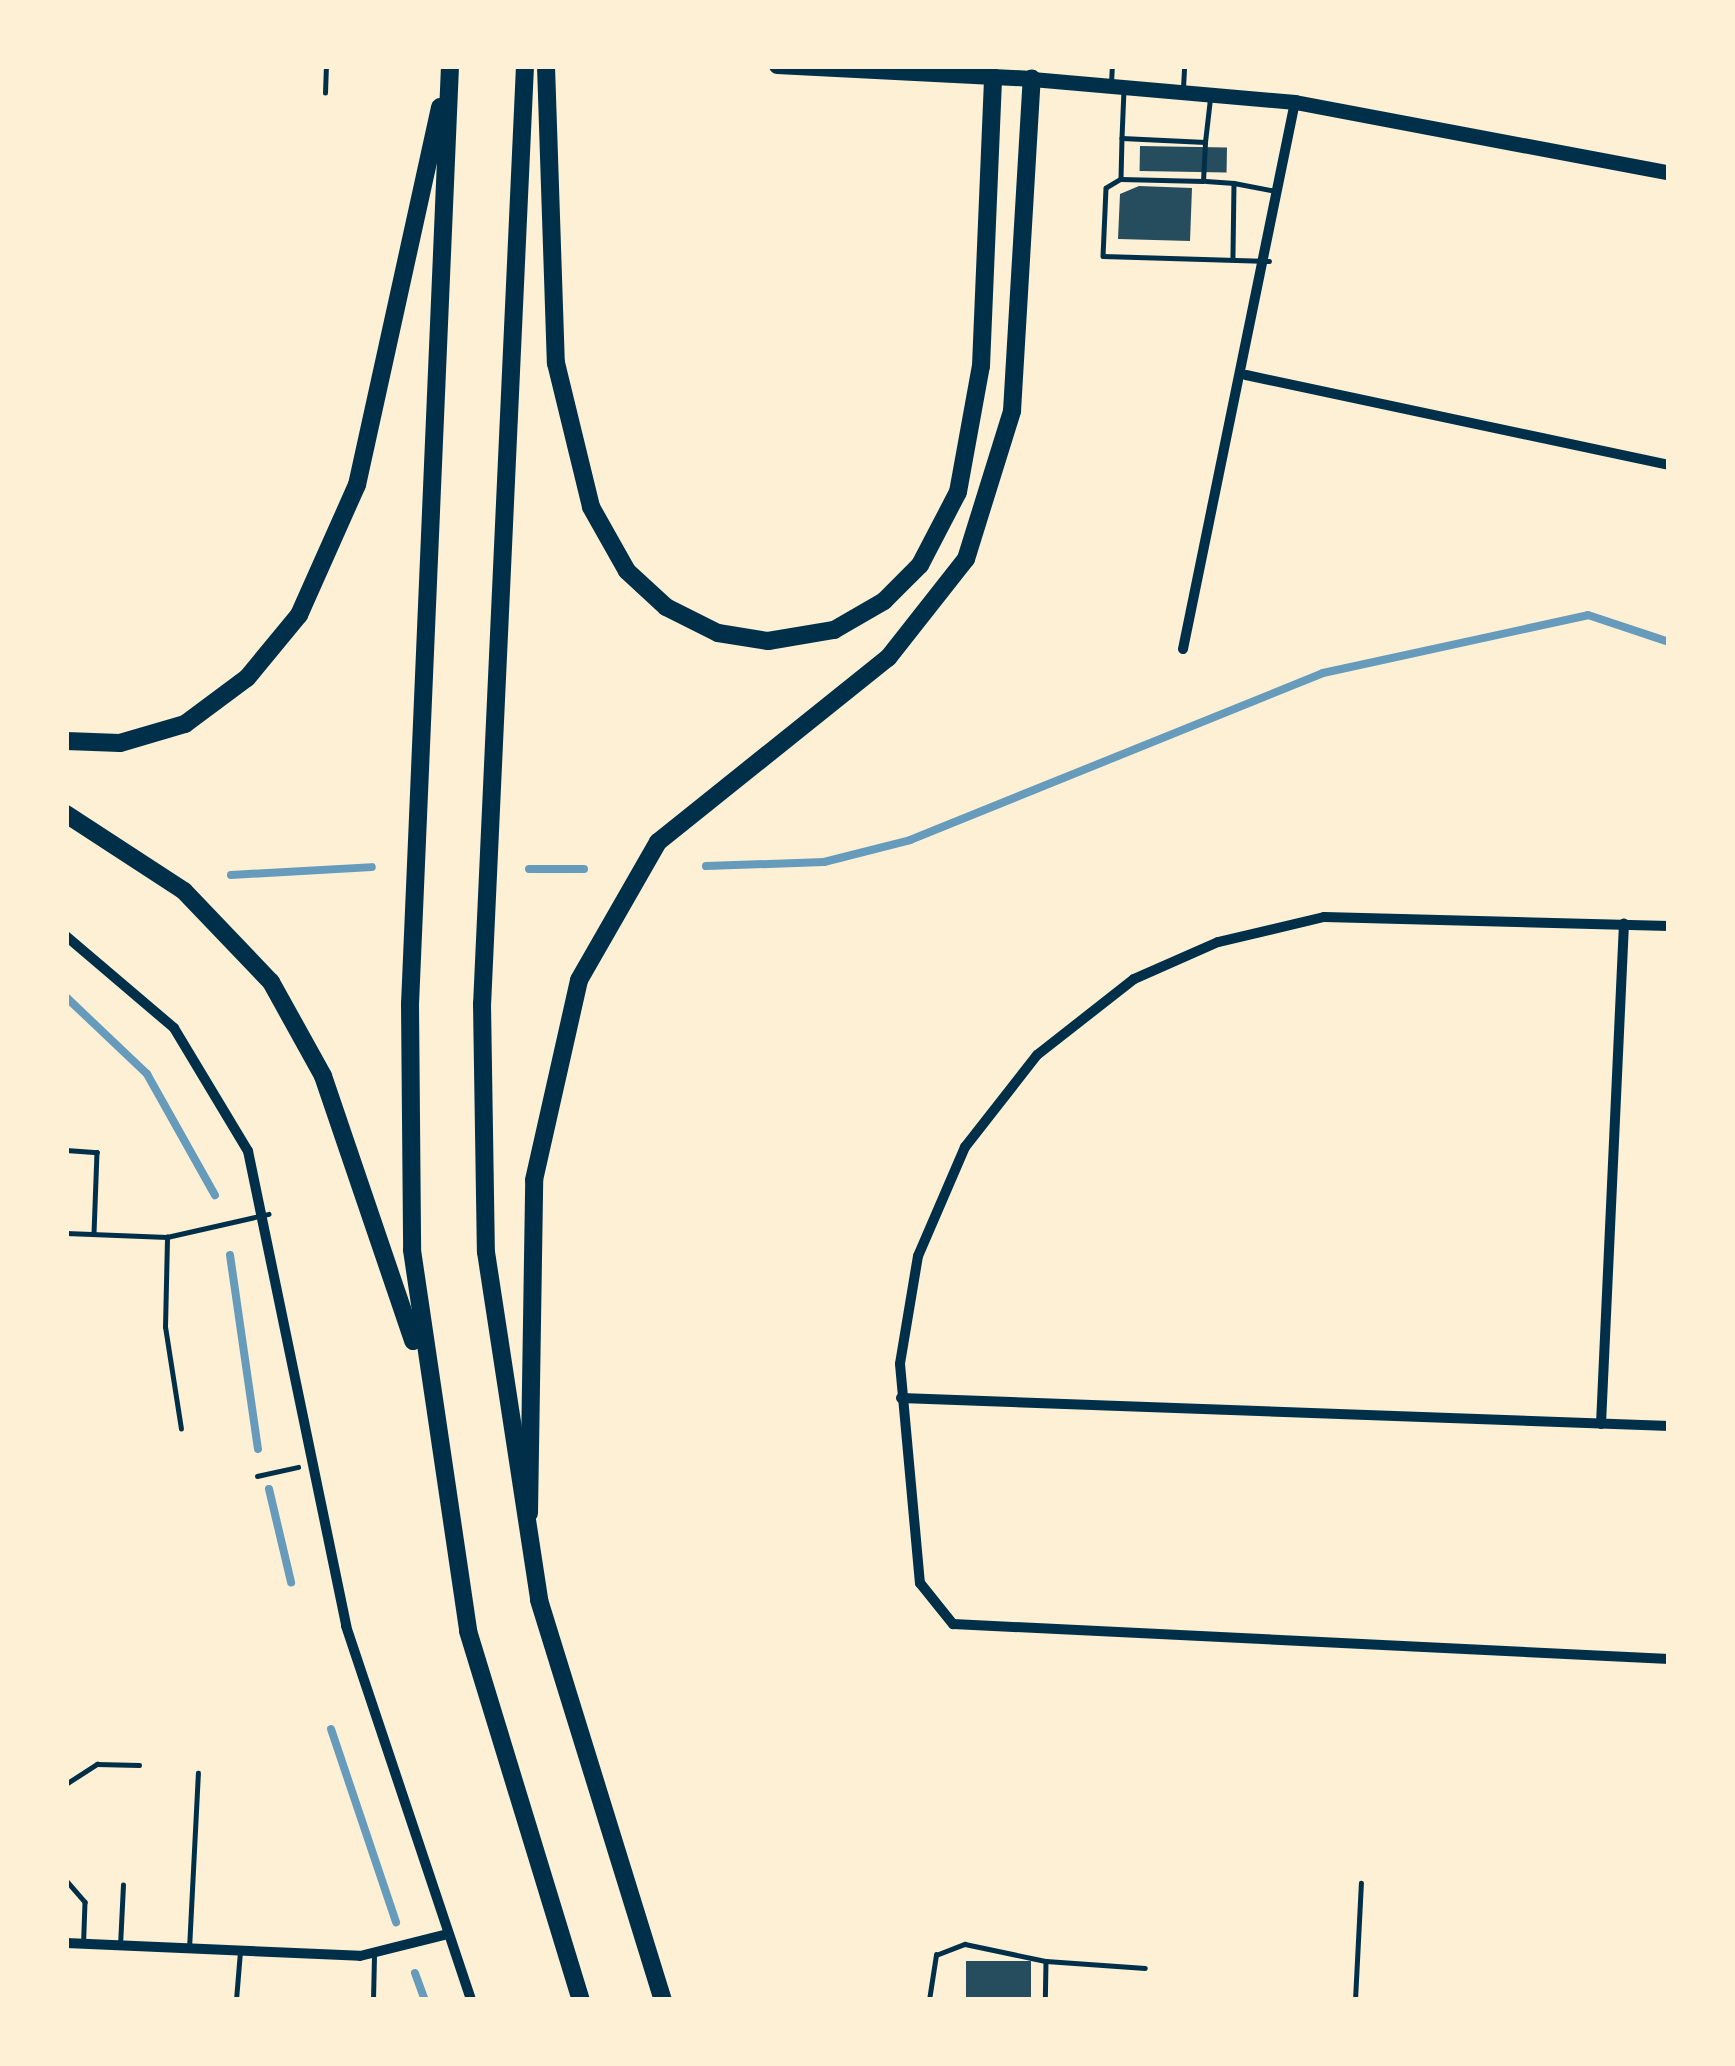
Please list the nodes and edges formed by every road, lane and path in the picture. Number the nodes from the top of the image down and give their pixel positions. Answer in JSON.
{"nodes":[{"id":1,"x":326,"y":66,"type":"edge"},
{"id":2,"x":450,"y":66,"type":"edge"},
{"id":3,"x":525,"y":66,"type":"edge"},
{"id":4,"x":546,"y":66,"type":"edge"},
{"id":5,"x":777,"y":66,"type":"edge"},
{"id":6,"x":1184,"y":66,"type":"edge"},
{"id":7,"x":993,"y":77,"type":"junction"},
{"id":8,"x":1116,"y":78,"type":"edge"},
{"id":9,"x":1032,"y":79,"type":"junction"},
{"id":10,"x":1183,"y":88,"type":"junction"},
{"id":11,"x":1210,"y":91,"type":"junction"},
{"id":12,"x":325,"y":93,"type":"dead end"},
{"id":13,"x":1295,"y":102,"type":"junction"},
{"id":14,"x":441,"y":130,"type":"junction"},
{"id":15,"x":1122,"y":138,"type":"junction"},
{"id":16,"x":1205,"y":142,"type":"junction"},
{"id":17,"x":1669,"y":173,"type":"edge"},
{"id":18,"x":1121,"y":179,"type":"junction"},
{"id":19,"x":1203,"y":181,"type":"junction"},
{"id":20,"x":1234,"y":183,"type":"junction"},
{"id":21,"x":1280,"y":192,"type":"junction"},
{"id":22,"x":1233,"y":256,"type":"junction"},
{"id":23,"x":1269,"y":261,"type":"junction"},
{"id":24,"x":1246,"y":375,"type":"junction"},
{"id":25,"x":1669,"y":465,"type":"edge"},
{"id":26,"x":1183,"y":649,"type":"dead end"},
{"id":27,"x":66,"y":740,"type":"edge"},
{"id":28,"x":66,"y":814,"type":"edge"},
{"id":29,"x":1624,"y":924,"type":"junction"},
{"id":30,"x":1669,"y":926,"type":"edge"},
{"id":31,"x":66,"y":936,"type":"edge"},
{"id":32,"x":66,"y":1150,"type":"edge"},
{"id":33,"x":268,"y":1214,"type":"junction"},
{"id":34,"x":66,"y":1233,"type":"edge"},
{"id":35,"x":94,"y":1234,"type":"junction"},
{"id":36,"x":167,"y":1237,"type":"junction"},
{"id":37,"x":425,"y":1374,"type":"junction"},
{"id":38,"x":901,"y":1398,"type":"junction"},
{"id":39,"x":1600,"y":1424,"type":"junction"},
{"id":40,"x":1669,"y":1426,"type":"edge"},
{"id":41,"x":181,"y":1429,"type":"dead end"},
{"id":42,"x":311,"y":1464,"type":"junction"},
{"id":43,"x":256,"y":1476,"type":"dead end"},
{"id":44,"x":529,"y":1554,"type":"junction"},
{"id":45,"x":1669,"y":1659,"type":"edge"},
{"id":46,"x":139,"y":1765,"type":"dead end"},
{"id":47,"x":198,"y":1773,"type":"dead end"},
{"id":48,"x":66,"y":1784,"type":"edge"},
{"id":49,"x":66,"y":1880,"type":"edge"},
{"id":50,"x":1361,"y":1883,"type":"dead end"},
{"id":51,"x":123,"y":1886,"type":"dead end"},
{"id":52,"x":444,"y":1935,"type":"junction"},
{"id":53,"x":66,"y":1943,"type":"edge"},
{"id":54,"x":84,"y":1944,"type":"junction"},
{"id":55,"x":121,"y":1946,"type":"junction"},
{"id":56,"x":189,"y":1949,"type":"junction"},
{"id":57,"x":239,"y":1951,"type":"junction"},
{"id":58,"x":374,"y":1955,"type":"junction"},
{"id":59,"x":1046,"y":1961,"type":"junction"},
{"id":60,"x":1145,"y":1968,"type":"dead end"},
{"id":61,"x":236,"y":2000,"type":"edge"},
{"id":62,"x":373,"y":2000,"type":"edge"},
{"id":63,"x":471,"y":2000,"type":"edge"},
{"id":64,"x":581,"y":2000,"type":"edge"},
{"id":65,"x":663,"y":2000,"type":"edge"},
{"id":66,"x":929,"y":2000,"type":"edge"},
{"id":67,"x":1045,"y":2000,"type":"edge"},
{"id":68,"x":1354,"y":2000,"type":"edge"}],
"edges":[{"from":1,"to":12,"type":"lane"},
{"from":2,"to":14,"type":"highway"},
{"from":3,"to":44,"type":"highway"},
{"from":4,"to":7,"type":"highway"},
{"from":5,"to":7,"type":"main road"},
{"from":6,"to":10,"type":"lane"},
{"from":7,"to":9,"type":"main road"},
{"from":8,"to":9,"type":"main road"},
{"from":8,"to":10,"type":"main road"},
{"from":8,"to":15,"type":"lane"},
{"from":9,"to":44,"type":"highway"},
{"from":10,"to":11,"type":"main road"},
{"from":11,"to":13,"type":"main road"},
{"from":11,"to":16,"type":"lane"},
{"from":13,"to":17,"type":"main road"},
{"from":13,"to":21,"type":"street"},
{"from":14,"to":27,"type":"highway"},
{"from":14,"to":37,"type":"highway"},
{"from":15,"to":16,"type":"lane"},
{"from":15,"to":18,"type":"lane"},
{"from":16,"to":19,"type":"lane"},
{"from":18,"to":19,"type":"lane"},
{"from":18,"to":22,"type":"lane"},
{"from":19,"to":20,"type":"lane"},
{"from":20,"to":21,"type":"lane"},
{"from":20,"to":22,"type":"lane"},
{"from":21,"to":23,"type":"street"},
{"from":22,"to":23,"type":"lane"},
{"from":23,"to":24,"type":"street"},
{"from":24,"to":25,"type":"street"},
{"from":24,"to":26,"type":"street"},
{"from":28,"to":37,"type":"highway"},
{"from":29,"to":30,"type":"street"},
{"from":29,"to":38,"type":"street"},
{"from":29,"to":39,"type":"street"},
{"from":31,"to":33,"type":"street"},
{"from":32,"to":35,"type":"lane"},
{"from":33,"to":36,"type":"lane"},
{"from":33,"to":42,"type":"street"},
{"from":34,"to":35,"type":"lane"},
{"from":35,"to":36,"type":"lane"},
{"from":36,"to":41,"type":"lane"},
{"from":37,"to":64,"type":"highway"},
{"from":38,"to":39,"type":"street"},
{"from":38,"to":45,"type":"street"},
{"from":39,"to":40,"type":"street"},
{"from":42,"to":43,"type":"path"},
{"from":42,"to":52,"type":"street"},
{"from":44,"to":65,"type":"highway"},
{"from":46,"to":48,"type":"lane"},
{"from":47,"to":56,"type":"lane"},
{"from":49,"to":54,"type":"lane"},
{"from":50,"to":68,"type":"lane"},
{"from":51,"to":55,"type":"lane"},
{"from":52,"to":58,"type":"street"},
{"from":52,"to":63,"type":"street"},
{"from":53,"to":54,"type":"street"},
{"from":54,"to":55,"type":"street"},
{"from":55,"to":56,"type":"street"},
{"from":56,"to":57,"type":"street"},
{"from":57,"to":58,"type":"street"},
{"from":57,"to":61,"type":"lane"},
{"from":58,"to":62,"type":"lane"},
{"from":59,"to":60,"type":"lane"},
{"from":59,"to":66,"type":"lane"},
{"from":59,"to":67,"type":"lane"}]}
